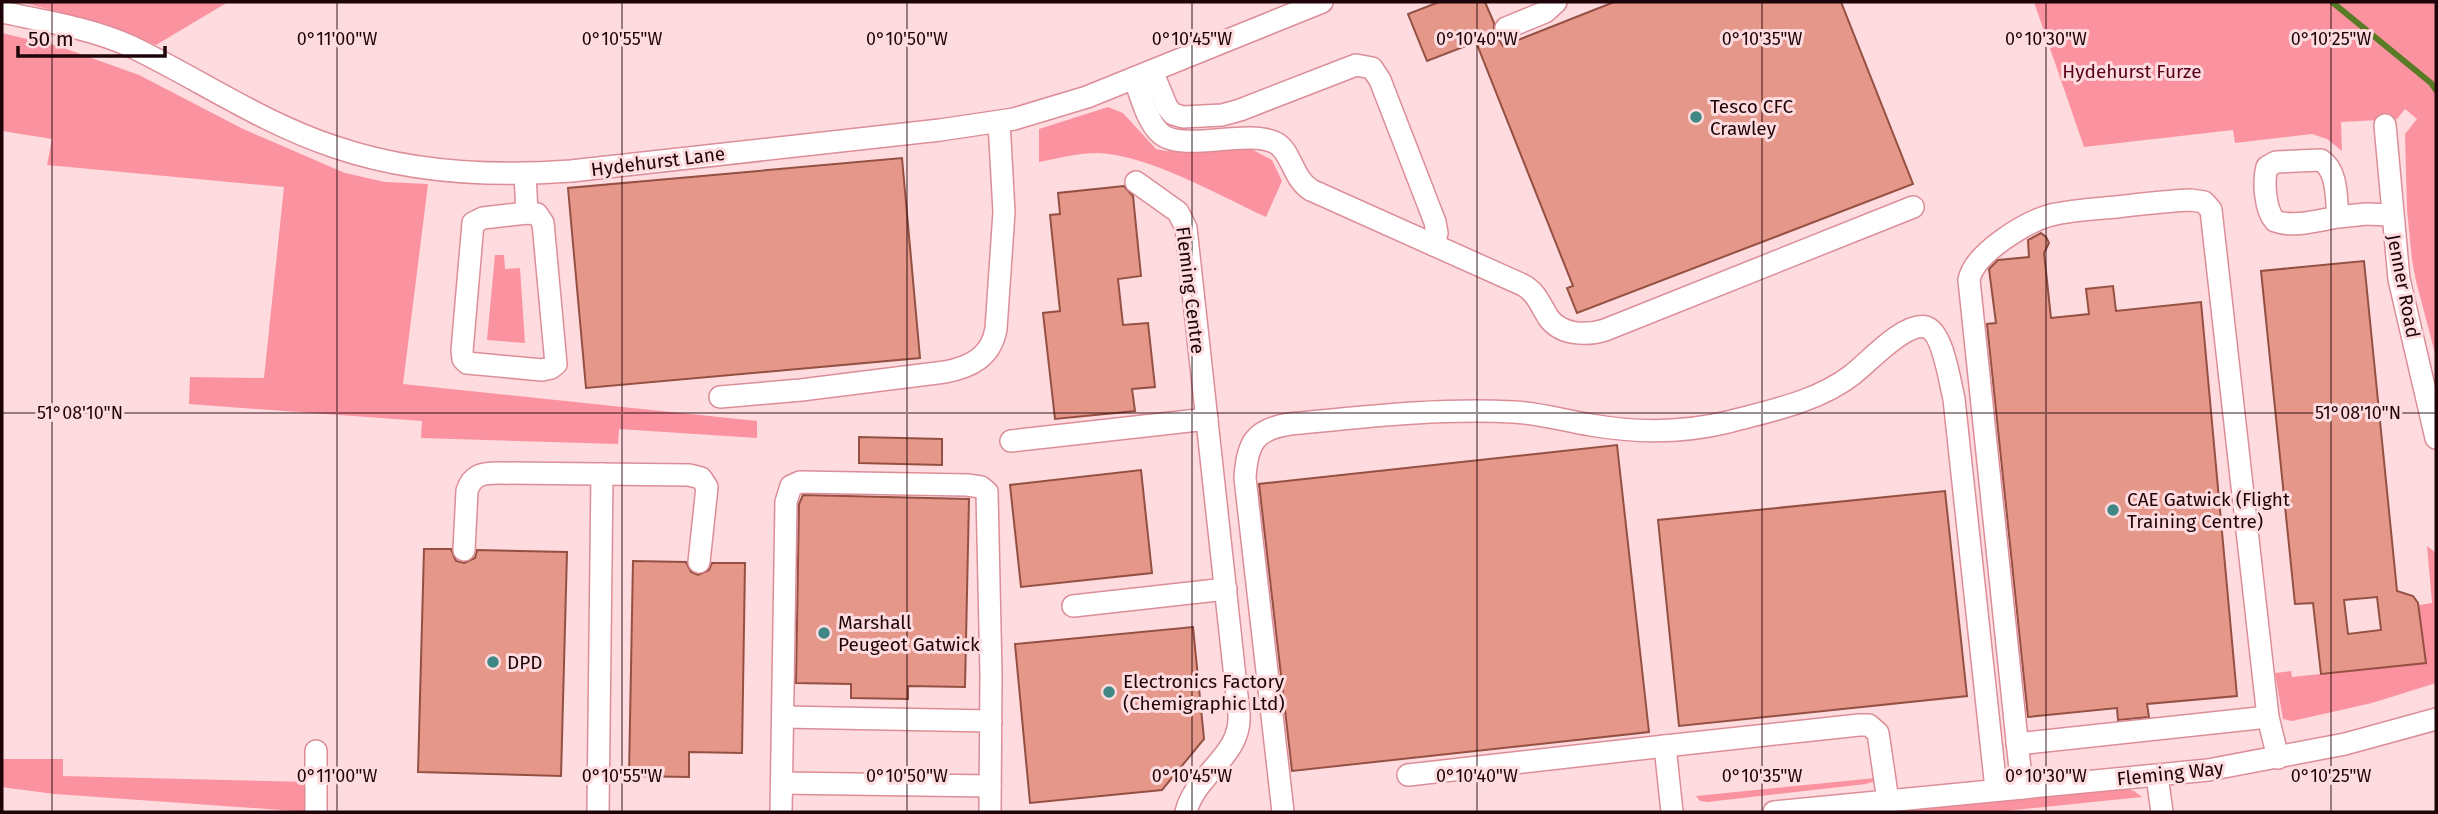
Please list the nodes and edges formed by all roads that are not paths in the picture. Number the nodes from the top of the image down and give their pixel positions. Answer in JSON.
{"nodes":[{"id":1,"x":1322,"y":2,"type":"edge"},
{"id":2,"x":1556,"y":2,"type":"edge"},
{"id":3,"x":2,"y":12,"type":"edge"},
{"id":4,"x":1506,"y":27,"type":"dead end"},
{"id":5,"x":1143,"y":74,"type":"junction"},
{"id":6,"x":999,"y":122,"type":"junction"},
{"id":7,"x":2385,"y":125,"type":"dead end"},
{"id":8,"x":525,"y":174,"type":"junction"},
{"id":9,"x":1136,"y":183,"type":"dead end"},
{"id":10,"x":1913,"y":207,"type":"dead end"},
{"id":11,"x":527,"y":214,"type":"junction"},
{"id":12,"x":2392,"y":215,"type":"junction"},
{"id":13,"x":2338,"y":217,"type":"dead end"},
{"id":14,"x":1434,"y":245,"type":"junction"},
{"id":15,"x":720,"y":397,"type":"dead end"},
{"id":16,"x":1207,"y":419,"type":"junction"},
{"id":17,"x":2436,"y":438,"type":"edge"},
{"id":18,"x":1011,"y":441,"type":"dead end"},
{"id":19,"x":602,"y":474,"type":"junction"},
{"id":20,"x":464,"y":550,"type":"dead end"},
{"id":21,"x":699,"y":562,"type":"dead end"},
{"id":22,"x":1226,"y":589,"type":"junction"},
{"id":23,"x":1073,"y":606,"type":"dead end"},
{"id":24,"x":783,"y":717,"type":"junction"},
{"id":25,"x":2268,"y":717,"type":"junction"},
{"id":26,"x":2436,"y":719,"type":"edge"},
{"id":27,"x":990,"y":721,"type":"junction"},
{"id":28,"x":2017,"y":744,"type":"junction"},
{"id":29,"x":1665,"y":746,"type":"junction"},
{"id":30,"x":316,"y":751,"type":"dead end"},
{"id":31,"x":2278,"y":758,"type":"junction"},
{"id":32,"x":1408,"y":775,"type":"dead end"},
{"id":33,"x":2157,"y":776,"type":"junction"},
{"id":34,"x":782,"y":783,"type":"junction"},
{"id":35,"x":990,"y":786,"type":"junction"},
{"id":36,"x":2022,"y":788,"type":"junction"},
{"id":37,"x":1996,"y":789,"type":"junction"},
{"id":38,"x":1883,"y":805,"type":"edge"},
{"id":39,"x":316,"y":812,"type":"edge"},
{"id":40,"x":598,"y":812,"type":"edge"},
{"id":41,"x":781,"y":812,"type":"edge"},
{"id":42,"x":990,"y":812,"type":"edge"},
{"id":43,"x":1186,"y":812,"type":"edge"},
{"id":44,"x":1283,"y":812,"type":"edge"},
{"id":45,"x":1672,"y":812,"type":"edge"},
{"id":46,"x":1774,"y":812,"type":"edge"},
{"id":47,"x":1782,"y":812,"type":"edge"},
{"id":48,"x":2162,"y":812,"type":"edge"}],
"edges":[{"from":1,"to":5,"type":"street","name":"Hydehurst Lane"},
{"from":2,"to":4,"type":"street"},
{"from":3,"to":8,"type":"street","name":"Hydehurst Lane"},
{"from":5,"to":6,"type":"street","name":"Hydehurst Lane"},
{"from":5,"to":14,"type":"street"},
{"from":5,"to":14,"type":"street"},
{"from":6,"to":8,"type":"street","name":"Hydehurst Lane"},
{"from":6,"to":15,"type":"street"},
{"from":7,"to":12,"type":"street","name":"Jenner Road"},
{"from":8,"to":11,"type":"street"},
{"from":9,"to":16,"type":"street","name":"Fleming Centre"},
{"from":10,"to":14,"type":"street"},
{"from":11,"to":11,"type":"street"},
{"from":12,"to":13,"type":"street"},
{"from":12,"to":17,"type":"street","name":"Jenner Road"},
{"from":16,"to":18,"type":"street"},
{"from":16,"to":22,"type":"street","name":"Fleming Centre"},
{"from":19,"to":20,"type":"street"},
{"from":19,"to":21,"type":"street"},
{"from":19,"to":40,"type":"street"},
{"from":22,"to":23,"type":"street"},
{"from":22,"to":43,"type":"street","name":"Fleming Centre"},
{"from":24,"to":27,"type":"street"},
{"from":24,"to":27,"type":"street"},
{"from":24,"to":34,"type":"street"},
{"from":25,"to":28,"type":"street"},
{"from":25,"to":28,"type":"street"},
{"from":25,"to":31,"type":"street"},
{"from":26,"to":31,"type":"street","name":"Fleming Way"},
{"from":27,"to":35,"type":"street"},
{"from":28,"to":36,"type":"street"},
{"from":29,"to":32,"type":"street"},
{"from":29,"to":38,"type":"street"},
{"from":29,"to":45,"type":"street"},
{"from":30,"to":39,"type":"street"},
{"from":31,"to":33,"type":"street","name":"Fleming Way"},
{"from":33,"to":36,"type":"street","name":"Fleming Way"},
{"from":33,"to":48,"type":"street"},
{"from":34,"to":35,"type":"street"},
{"from":34,"to":41,"type":"street"},
{"from":35,"to":42,"type":"street"},
{"from":36,"to":37,"type":"street","name":"Fleming Way"},
{"from":37,"to":38,"type":"street","name":"Fleming Way"},
{"from":37,"to":44,"type":"street"},
{"from":38,"to":47,"type":"street","name":"Fleming Way"},
{"from":46,"to":47,"type":"street","name":"Fleming Way"}]}
